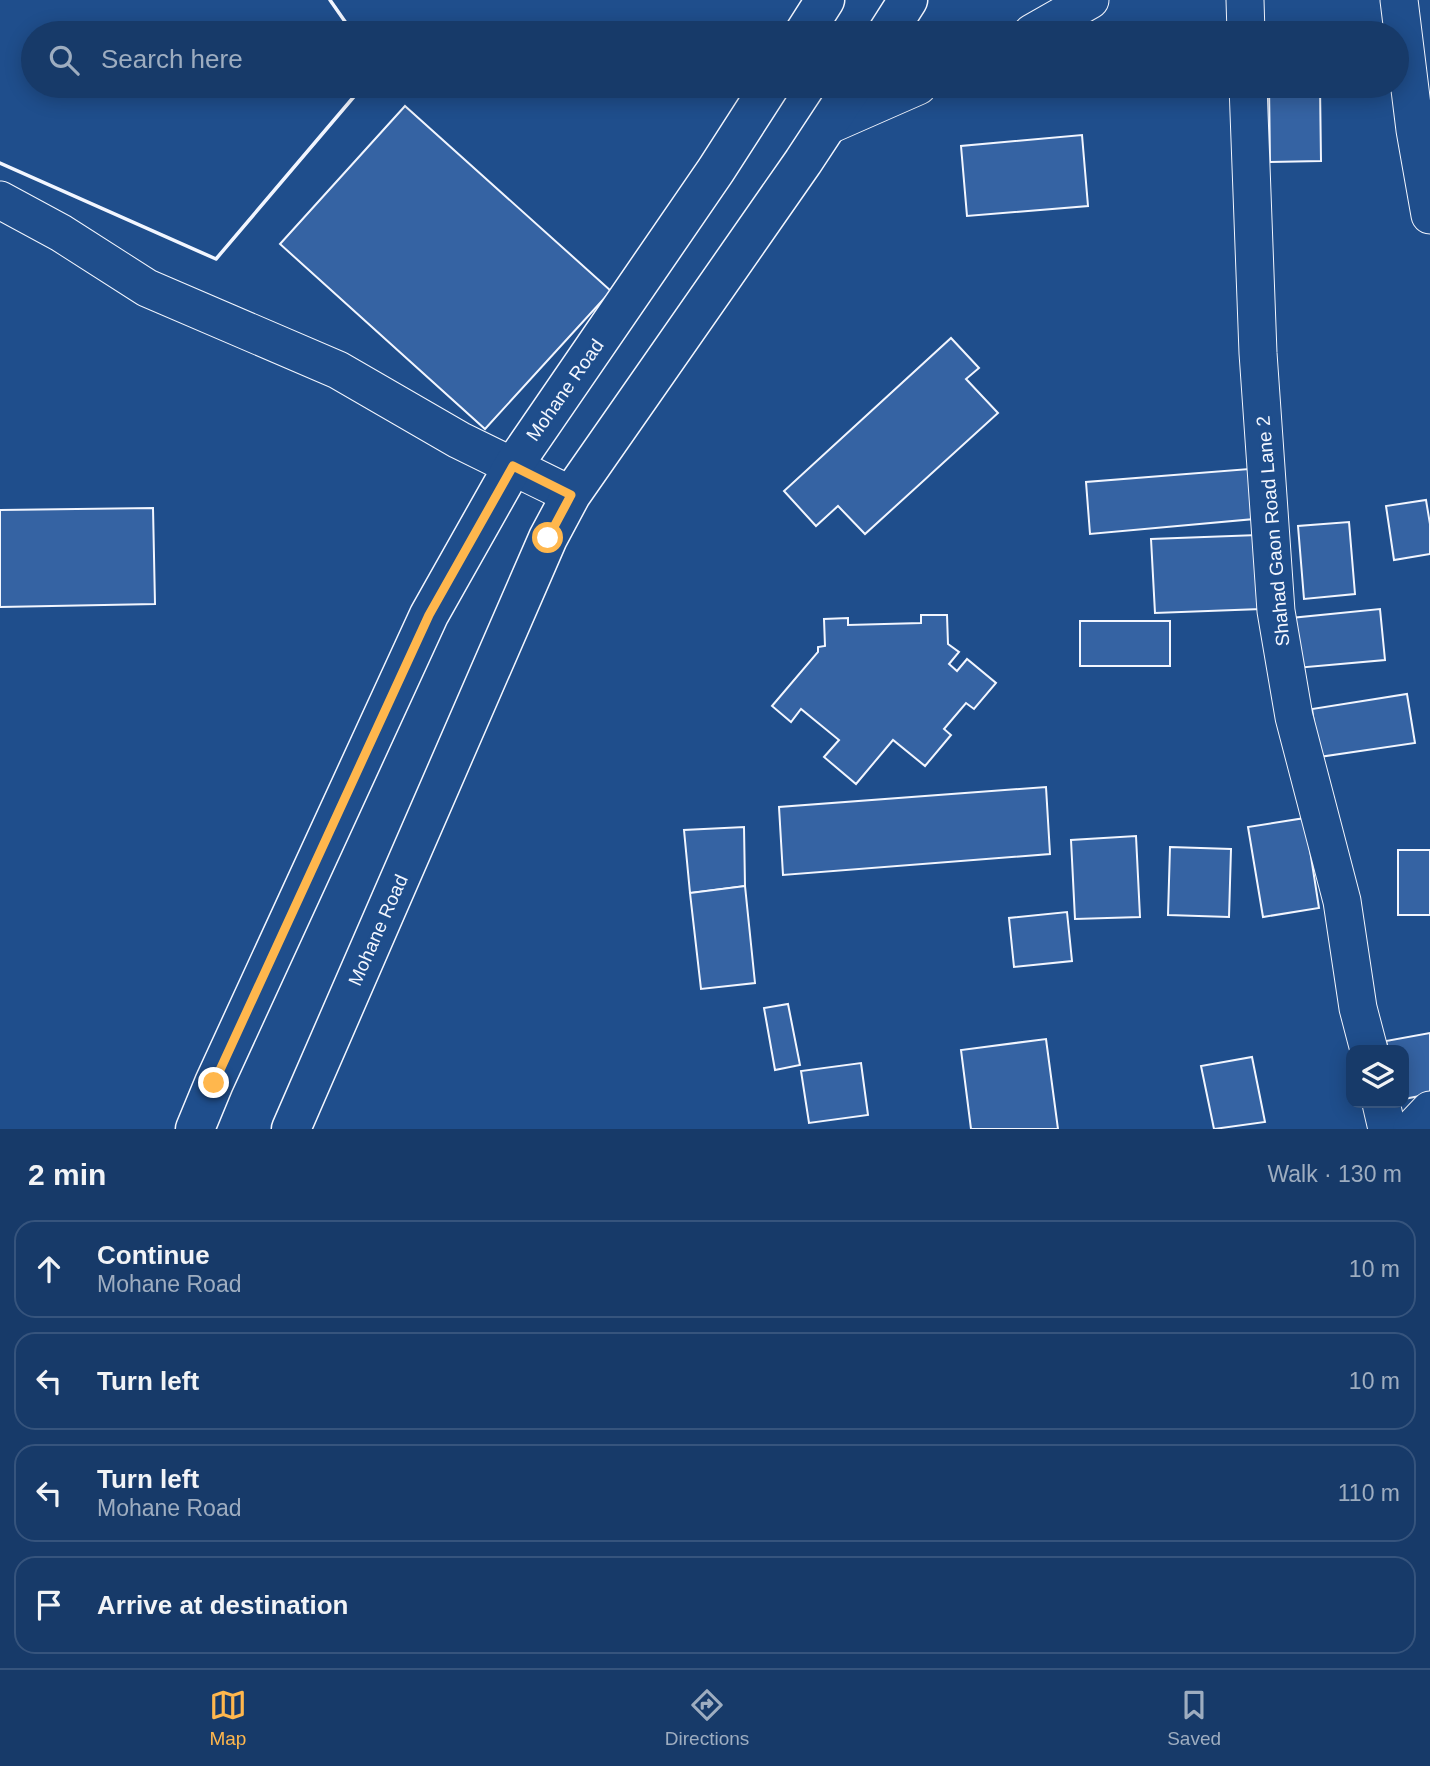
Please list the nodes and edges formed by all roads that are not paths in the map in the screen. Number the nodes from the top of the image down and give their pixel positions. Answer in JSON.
{"nodes":[{"id":1,"x":825,"y":0,"type":"edge"},
{"id":2,"x":908,"y":0,"type":"edge"},
{"id":3,"x":1090,"y":0,"type":"edge"},
{"id":4,"x":1245,"y":0,"type":"edge"},
{"id":5,"x":1399,"y":0,"type":"edge"},
{"id":6,"x":812,"y":21,"type":"edge"},
{"id":7,"x":895,"y":21,"type":"edge"},
{"id":8,"x":1053,"y":21,"type":"edge"},
{"id":9,"x":1246,"y":21,"type":"edge"},
{"id":10,"x":1402,"y":21,"type":"edge"},
{"id":11,"x":1409,"y":81,"type":"edge"},
{"id":12,"x":762,"y":98,"type":"edge"},
{"id":13,"x":846,"y":98,"type":"edge"},
{"id":14,"x":891,"y":98,"type":"edge"},
{"id":15,"x":1248,"y":98,"type":"edge"},
{"id":16,"x":828,"y":126,"type":"junction"},
{"id":17,"x":0,"y":200,"type":"edge"},
{"id":18,"x":1430,"y":215,"type":"edge"},
{"id":19,"x":513,"y":466,"type":"junction"},
{"id":20,"x":571,"y":495,"type":"junction"},
{"id":21,"x":1367,"y":1045,"type":"edge"},
{"id":22,"x":1382,"y":1108,"type":"edge"},
{"id":23,"x":1430,"y":1110,"type":"edge"},
{"id":24,"x":195,"y":1129,"type":"edge"},
{"id":25,"x":291,"y":1129,"type":"edge"},
{"id":26,"x":1387,"y":1129,"type":"edge"},
{"id":27,"x":1412,"y":1129,"type":"edge"}],
"edges":[{"from":1,"to":6,"type":"main road"},
{"from":2,"to":7,"type":"main road"},
{"from":3,"to":8,"type":"street"},
{"from":4,"to":9,"type":"street"},
{"from":5,"to":10,"type":"street"},
{"from":11,"to":18,"type":"street"},
{"from":12,"to":19,"type":"main road","name":"Mohane Road"},
{"from":13,"to":16,"type":"main road","name":"Mohane Road"},
{"from":14,"to":16,"type":"street"},
{"from":15,"to":21,"type":"street","name":"Shahad Gaon Road Lane 2"},
{"from":16,"to":20,"type":"main road","name":"Mohane Road"},
{"from":17,"to":19,"type":"street"},
{"from":19,"to":20,"type":"street"},
{"from":19,"to":24,"type":"main road","name":"Mohane Road"},
{"from":20,"to":25,"type":"main road","name":"Mohane Road"},
{"from":22,"to":26,"type":"street"},
{"from":23,"to":27,"type":"street"}]}
